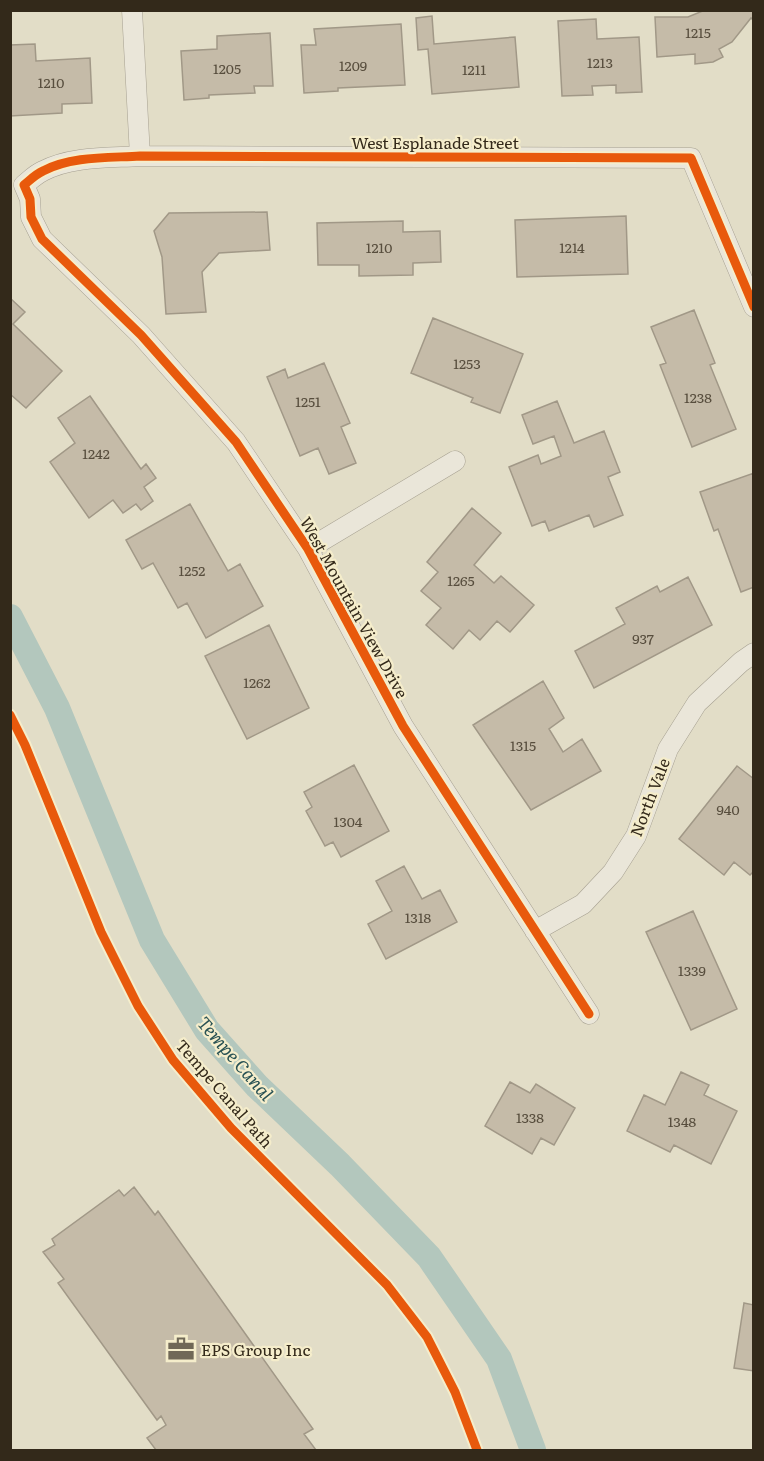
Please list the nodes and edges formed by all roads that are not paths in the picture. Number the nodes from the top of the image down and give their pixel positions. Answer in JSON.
{"nodes":[{"id":1,"x":132,"y":10,"type":"edge"},
{"id":2,"x":140,"y":156,"type":"junction"},
{"id":3,"x":24,"y":185,"type":"joint"},
{"id":4,"x":753,"y":307,"type":"edge"},
{"id":5,"x":455,"y":461,"type":"dead end"},
{"id":6,"x":308,"y":549,"type":"junction"},
{"id":7,"x":753,"y":653,"type":"edge"},
{"id":8,"x":535,"y":931,"type":"junction"},
{"id":9,"x":589,"y":1014,"type":"dead end"}],
"edges":[{"from":1,"to":2,"type":"street"},
{"from":2,"to":3,"type":"street","name":"West Esplanade Street"},
{"from":2,"to":4,"type":"street","name":"West Esplanade Street"},
{"from":3,"to":6,"type":"street","name":"West Mountain View Drive"},
{"from":5,"to":6,"type":"street"},
{"from":6,"to":8,"type":"street","name":"West Mountain View Drive"},
{"from":7,"to":8,"type":"street","name":"North Vale"},
{"from":8,"to":9,"type":"street","name":"West Mountain View Drive"}]}
